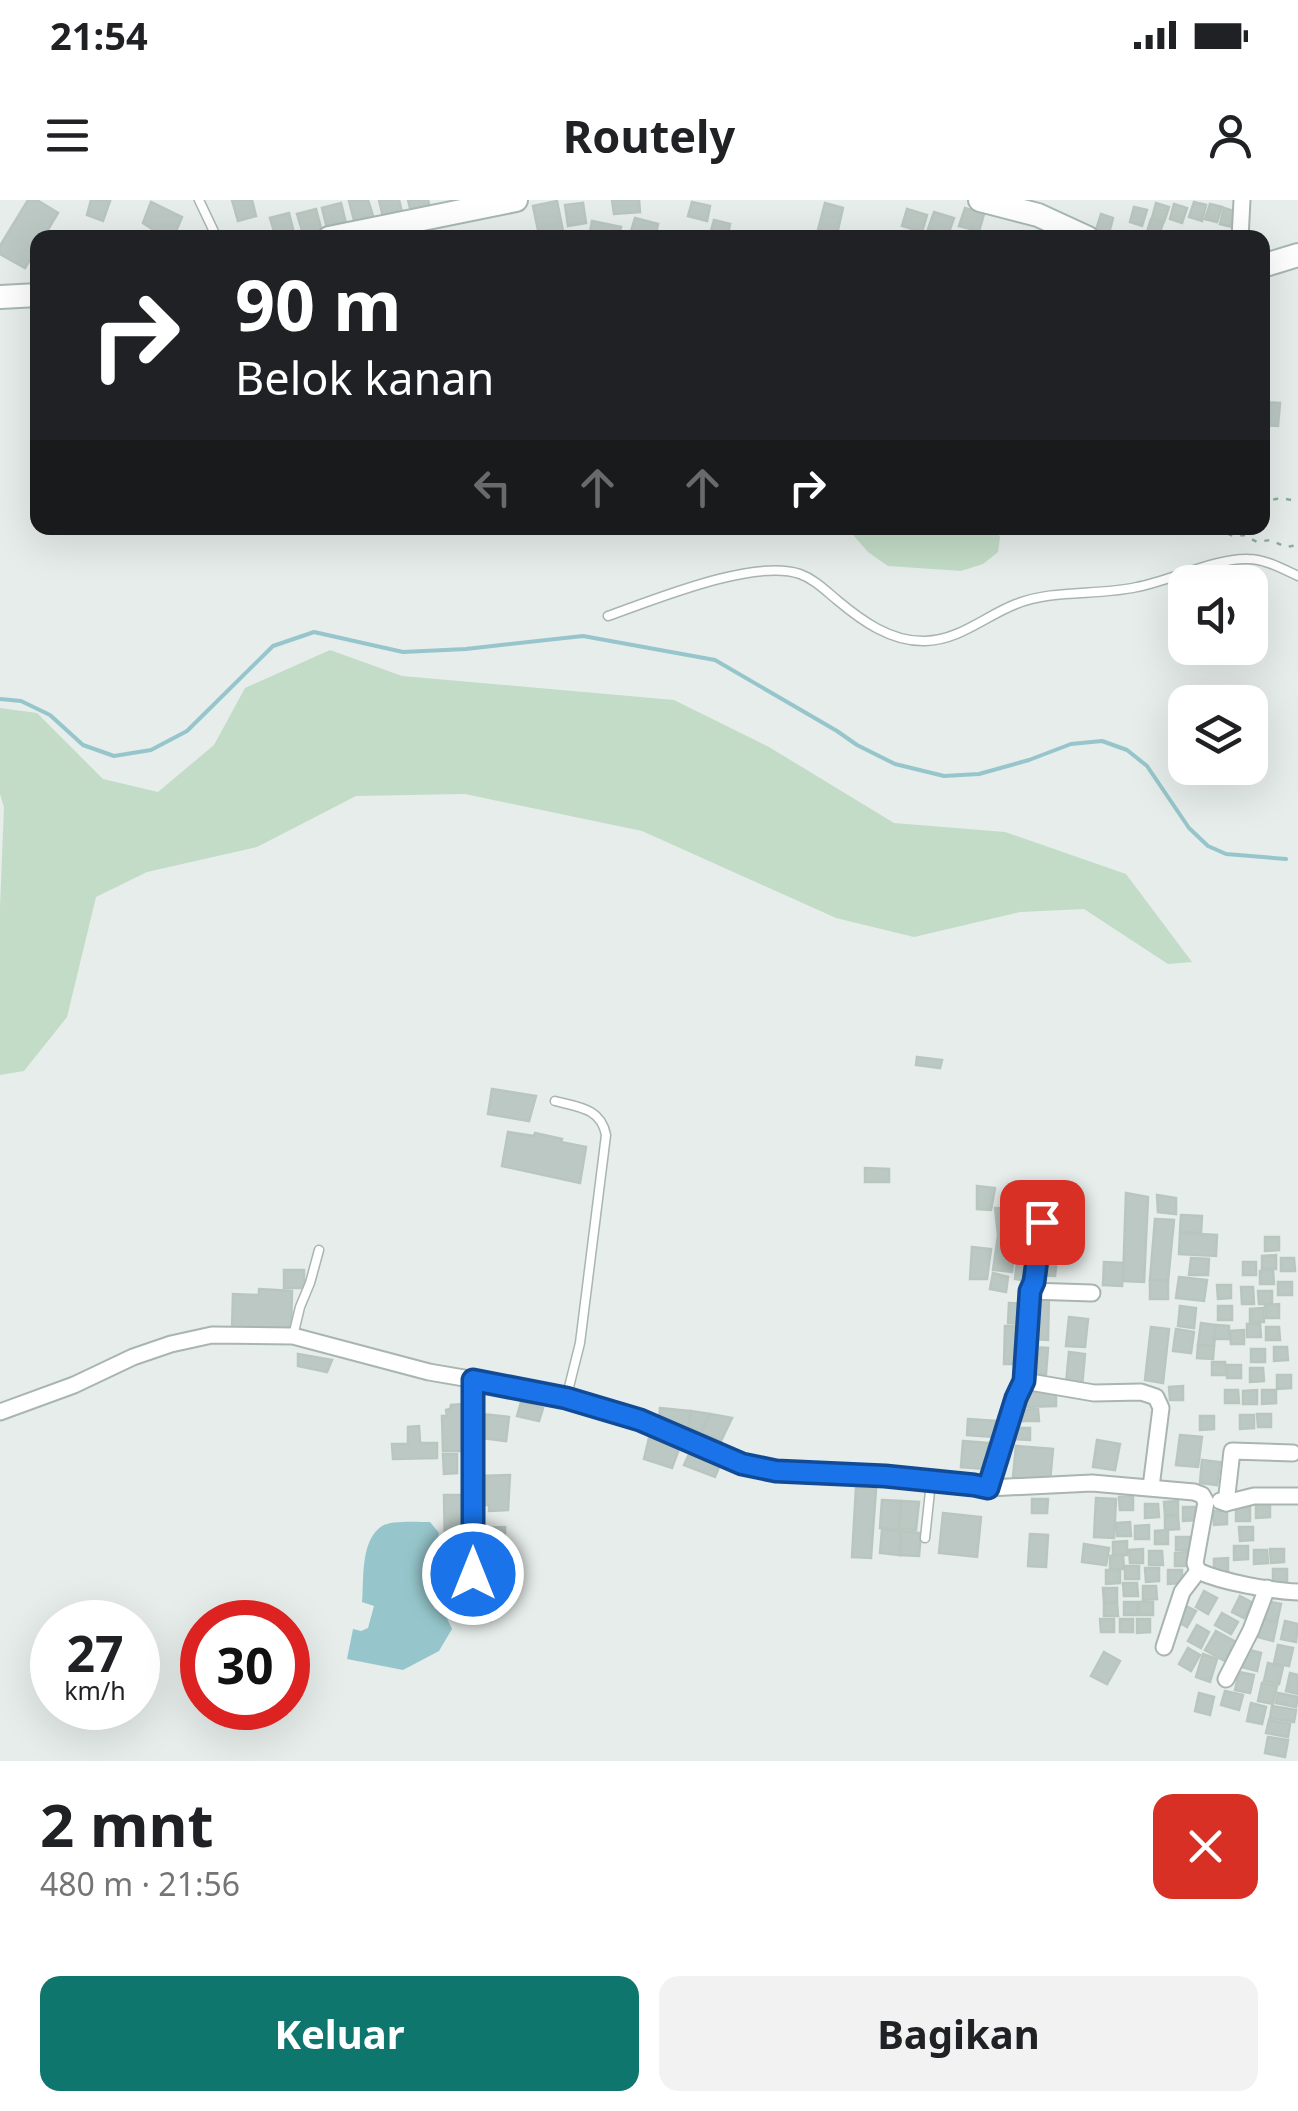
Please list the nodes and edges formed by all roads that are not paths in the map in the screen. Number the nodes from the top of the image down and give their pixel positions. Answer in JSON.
{"nodes":[{"id":1,"x":199,"y":200,"type":"edge"},
{"id":2,"x":516,"y":200,"type":"edge"},
{"id":3,"x":980,"y":200,"type":"edge"},
{"id":4,"x":1242,"y":200,"type":"edge"},
{"id":5,"x":213,"y":230,"type":"edge"},
{"id":6,"x":368,"y":230,"type":"edge"},
{"id":7,"x":1071,"y":230,"type":"edge"},
{"id":8,"x":1240,"y":230,"type":"edge"},
{"id":9,"x":1298,"y":255,"type":"edge"},
{"id":10,"x":1270,"y":264,"type":"edge"},
{"id":11,"x":30,"y":295,"type":"edge"},
{"id":12,"x":0,"y":297,"type":"edge"},
{"id":13,"x":1298,"y":576,"type":"edge"},
{"id":14,"x":608,"y":616,"type":"dead end"},
{"id":15,"x":555,"y":1101,"type":"dead end"},
{"id":16,"x":1042,"y":1209,"type":"dead end"},
{"id":17,"x":319,"y":1250,"type":"dead end"},
{"id":18,"x":1030,"y":1291,"type":"junction"},
{"id":19,"x":1092,"y":1293,"type":"dead end"},
{"id":20,"x":293,"y":1336,"type":"junction"},
{"id":21,"x":473,"y":1380,"type":"junction"},
{"id":22,"x":1024,"y":1381,"type":"junction"},
{"id":23,"x":566,"y":1398,"type":"junction"},
{"id":24,"x":0,"y":1412,"type":"edge"},
{"id":25,"x":1292,"y":1452,"type":"dead end"},
{"id":26,"x":930,"y":1482,"type":"junction"},
{"id":27,"x":1151,"y":1487,"type":"junction"},
{"id":28,"x":988,"y":1488,"type":"junction"},
{"id":29,"x":1202,"y":1496,"type":"junction"},
{"id":30,"x":1298,"y":1496,"type":"edge"},
{"id":31,"x":1226,"y":1503,"type":"junction"},
{"id":32,"x":925,"y":1538,"type":"dead end"},
{"id":33,"x":1198,"y":1570,"type":"junction"},
{"id":34,"x":1267,"y":1588,"type":"junction"},
{"id":35,"x":1298,"y":1592,"type":"edge"},
{"id":36,"x":470,"y":1610,"type":"dead end"},
{"id":37,"x":1164,"y":1647,"type":"dead end"},
{"id":38,"x":1226,"y":1679,"type":"dead end"}],
"edges":[{"from":1,"to":5,"type":"lane"},
{"from":2,"to":6,"type":"street"},
{"from":3,"to":7,"type":"street"},
{"from":4,"to":8,"type":"street"},
{"from":9,"to":10,"type":"street"},
{"from":11,"to":12,"type":"street"},
{"from":13,"to":14,"type":"lane"},
{"from":15,"to":23,"type":"lane"},
{"from":16,"to":18,"type":"street"},
{"from":17,"to":20,"type":"lane"},
{"from":18,"to":19,"type":"street"},
{"from":18,"to":22,"type":"street"},
{"from":20,"to":21,"type":"street"},
{"from":20,"to":24,"type":"street"},
{"from":21,"to":23,"type":"street"},
{"from":21,"to":36,"type":"street"},
{"from":22,"to":27,"type":"street"},
{"from":22,"to":28,"type":"street"},
{"from":23,"to":26,"type":"street"},
{"from":25,"to":31,"type":"street"},
{"from":26,"to":28,"type":"street"},
{"from":26,"to":32,"type":"lane"},
{"from":27,"to":28,"type":"street"},
{"from":27,"to":29,"type":"street"},
{"from":29,"to":31,"type":"street"},
{"from":29,"to":33,"type":"street"},
{"from":30,"to":31,"type":"street"},
{"from":33,"to":34,"type":"street"},
{"from":33,"to":37,"type":"street"},
{"from":34,"to":35,"type":"street"},
{"from":34,"to":38,"type":"street"}]}
